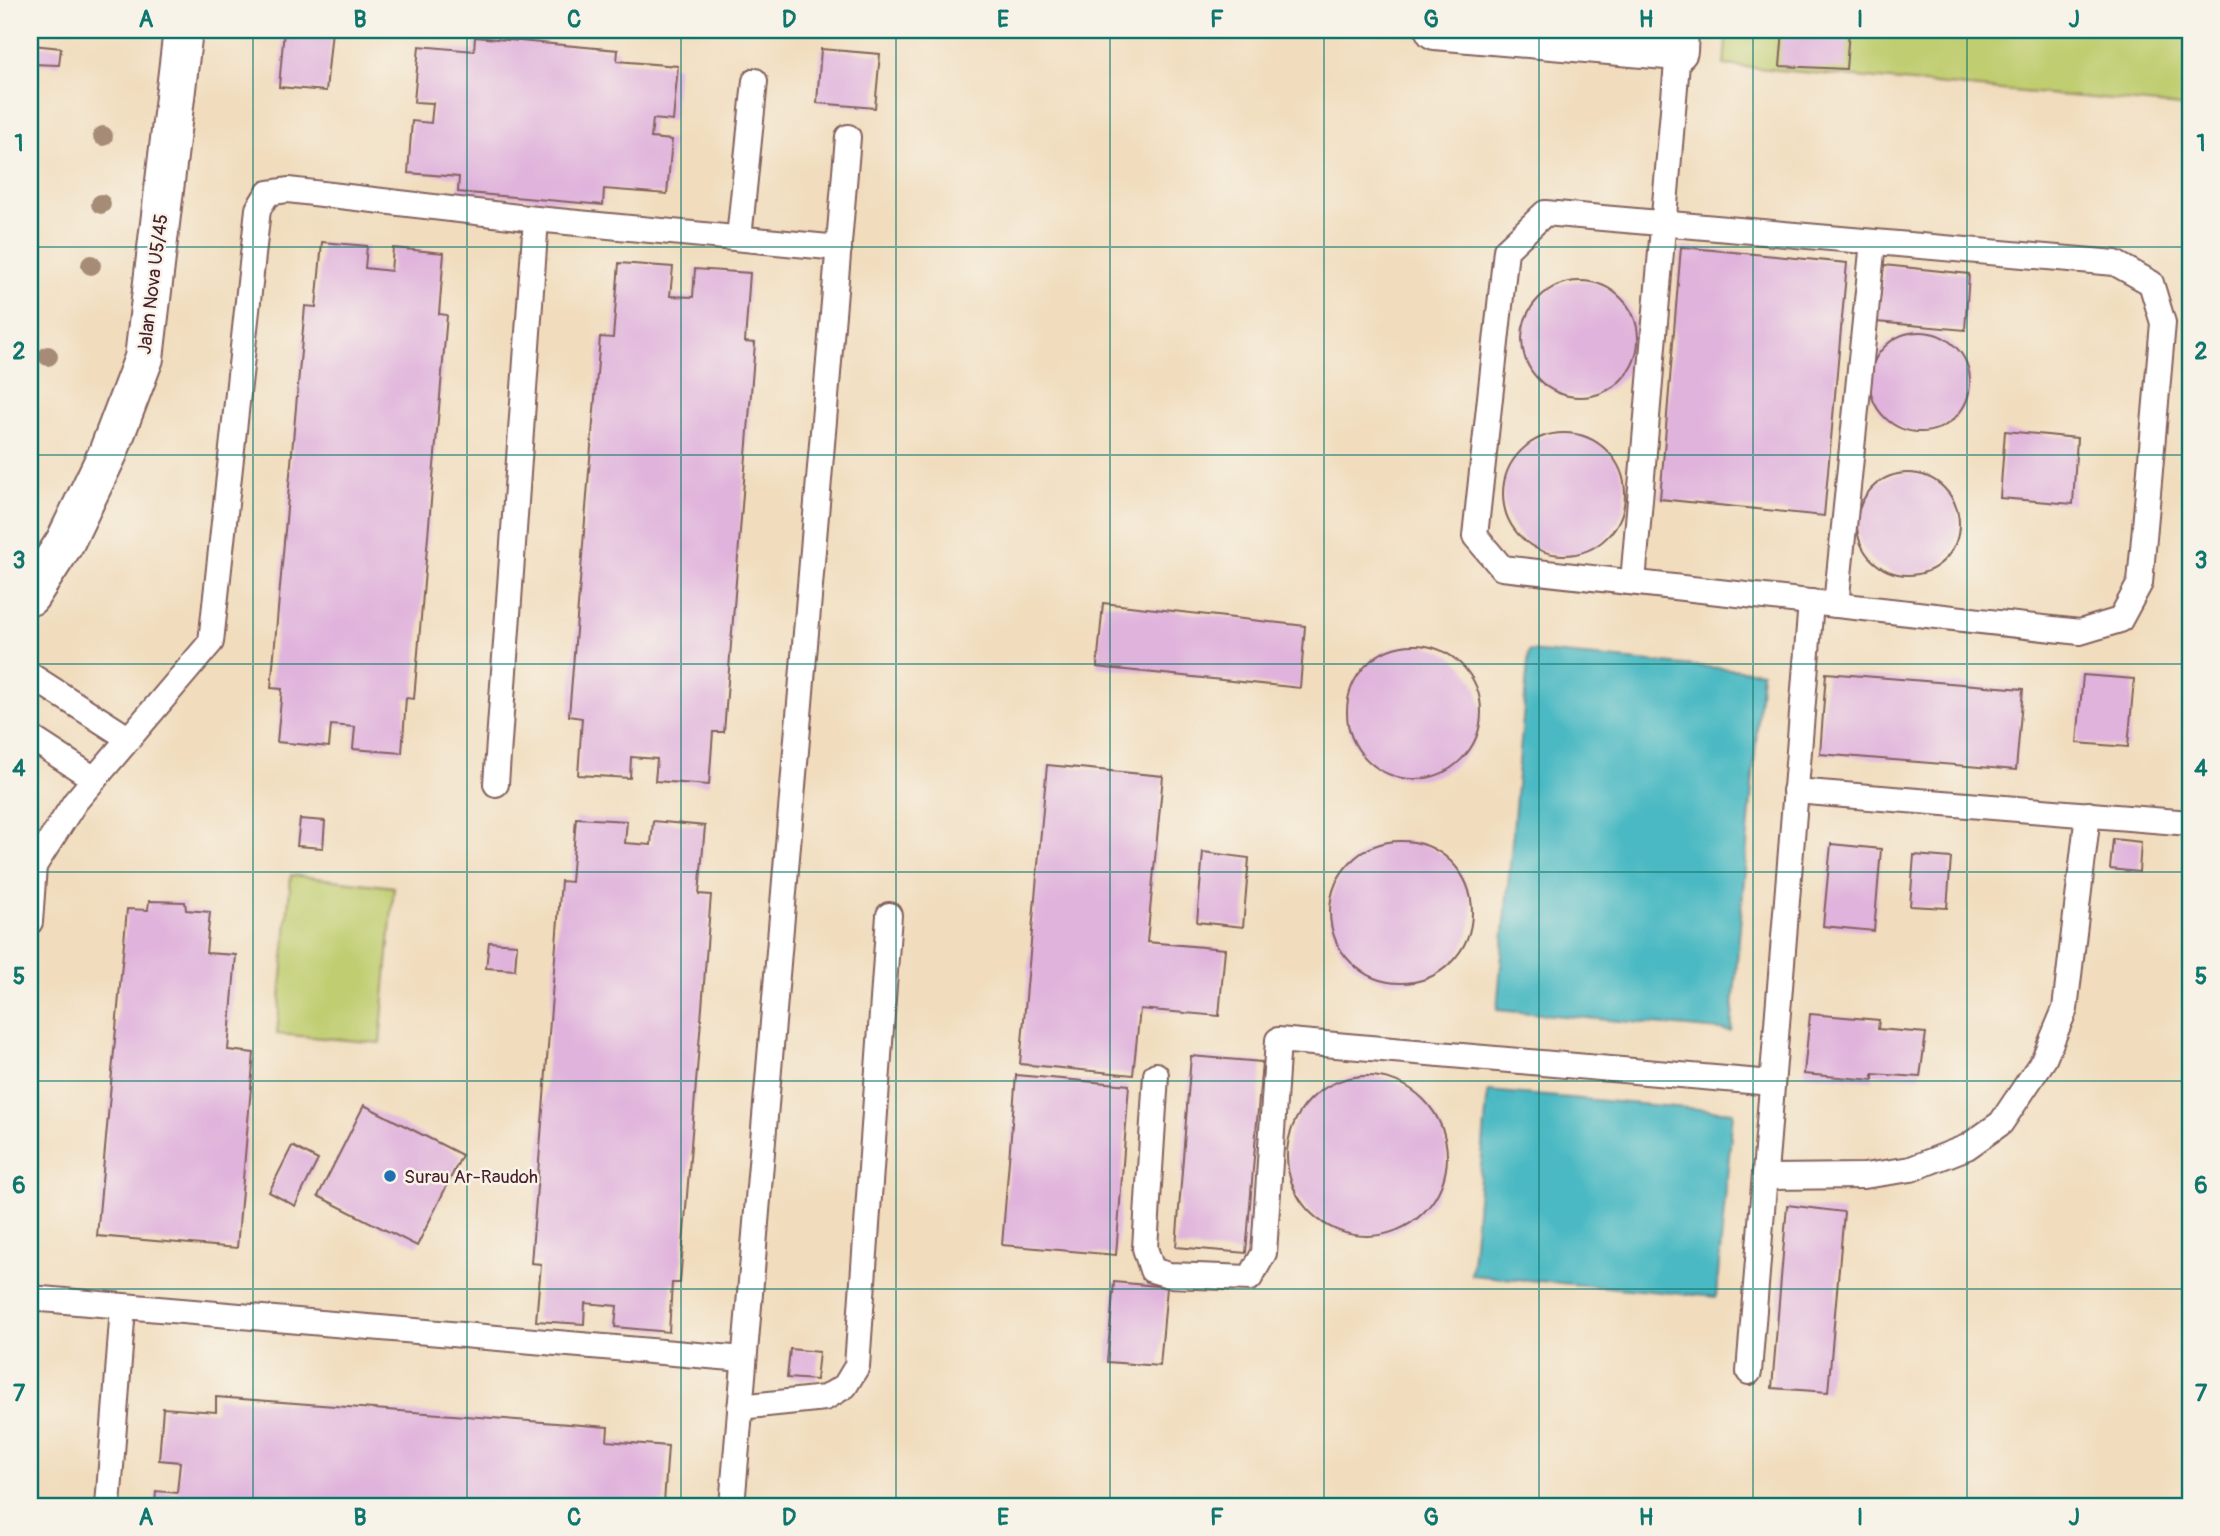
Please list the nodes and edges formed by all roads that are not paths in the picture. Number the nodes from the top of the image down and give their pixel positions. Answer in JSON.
{"nodes":[{"id":1,"x":183,"y":30,"type":"edge"},
{"id":2,"x":1435,"y":30,"type":"edge"},
{"id":3,"x":1476,"y":32,"type":"edge"},
{"id":4,"x":1679,"y":40,"type":"edge"},
{"id":5,"x":755,"y":81,"type":"dead end"},
{"id":6,"x":848,"y":136,"type":"dead end"},
{"id":7,"x":536,"y":219,"type":"junction"},
{"id":8,"x":1664,"y":223,"type":"junction"},
{"id":9,"x":738,"y":238,"type":"junction"},
{"id":10,"x":1873,"y":242,"type":"junction"},
{"id":11,"x":839,"y":248,"type":"junction"},
{"id":12,"x":1633,"y":582,"type":"junction"},
{"id":13,"x":30,"y":596,"type":"edge"},
{"id":14,"x":1811,"y":602,"type":"junction"},
{"id":15,"x":1836,"y":605,"type":"junction"},
{"id":16,"x":30,"y":674,"type":"edge"},
{"id":17,"x":30,"y":737,"type":"edge"},
{"id":18,"x":128,"y":738,"type":"junction"},
{"id":19,"x":93,"y":778,"type":"junction"},
{"id":20,"x":496,"y":784,"type":"dead end"},
{"id":21,"x":1795,"y":791,"type":"junction"},
{"id":22,"x":2088,"y":814,"type":"junction"},
{"id":23,"x":2190,"y":823,"type":"edge"},
{"id":24,"x":889,"y":915,"type":"dead end"},
{"id":25,"x":30,"y":922,"type":"edge"},
{"id":26,"x":1156,"y":1075,"type":"dead end"},
{"id":27,"x":1772,"y":1083,"type":"junction"},
{"id":28,"x":1765,"y":1177,"type":"junction"},
{"id":29,"x":30,"y":1298,"type":"edge"},
{"id":30,"x":123,"y":1307,"type":"junction"},
{"id":31,"x":744,"y":1359,"type":"junction"},
{"id":32,"x":1749,"y":1372,"type":"dead end"},
{"id":33,"x":740,"y":1407,"type":"junction"},
{"id":34,"x":108,"y":1506,"type":"edge"},
{"id":35,"x":732,"y":1506,"type":"edge"}],
"edges":[{"from":1,"to":13,"type":"street","name":"Jalan Nova U5/45"},
{"from":2,"to":3,"type":"street"},
{"from":3,"to":4,"type":"street"},
{"from":4,"to":8,"type":"lane"},
{"from":5,"to":9,"type":"lane"},
{"from":6,"to":11,"type":"lane"},
{"from":7,"to":9,"type":"lane"},
{"from":7,"to":18,"type":"lane"},
{"from":7,"to":20,"type":"lane"},
{"from":8,"to":10,"type":"lane"},
{"from":8,"to":12,"type":"lane"},
{"from":8,"to":12,"type":"lane"},
{"from":9,"to":11,"type":"lane"},
{"from":10,"to":15,"type":"lane"},
{"from":10,"to":15,"type":"lane"},
{"from":11,"to":31,"type":"lane"},
{"from":12,"to":14,"type":"lane"},
{"from":14,"to":15,"type":"lane"},
{"from":14,"to":21,"type":"lane"},
{"from":16,"to":18,"type":"lane"},
{"from":17,"to":19,"type":"lane"},
{"from":18,"to":19,"type":"lane"},
{"from":19,"to":25,"type":"lane"},
{"from":21,"to":22,"type":"lane"},
{"from":21,"to":27,"type":"lane"},
{"from":22,"to":23,"type":"lane"},
{"from":22,"to":28,"type":"lane"},
{"from":24,"to":33,"type":"lane"},
{"from":26,"to":27,"type":"lane"},
{"from":27,"to":28,"type":"lane"},
{"from":28,"to":32,"type":"lane"},
{"from":29,"to":30,"type":"lane"},
{"from":30,"to":31,"type":"lane"},
{"from":30,"to":34,"type":"lane"},
{"from":31,"to":33,"type":"lane"},
{"from":33,"to":35,"type":"lane"}]}
